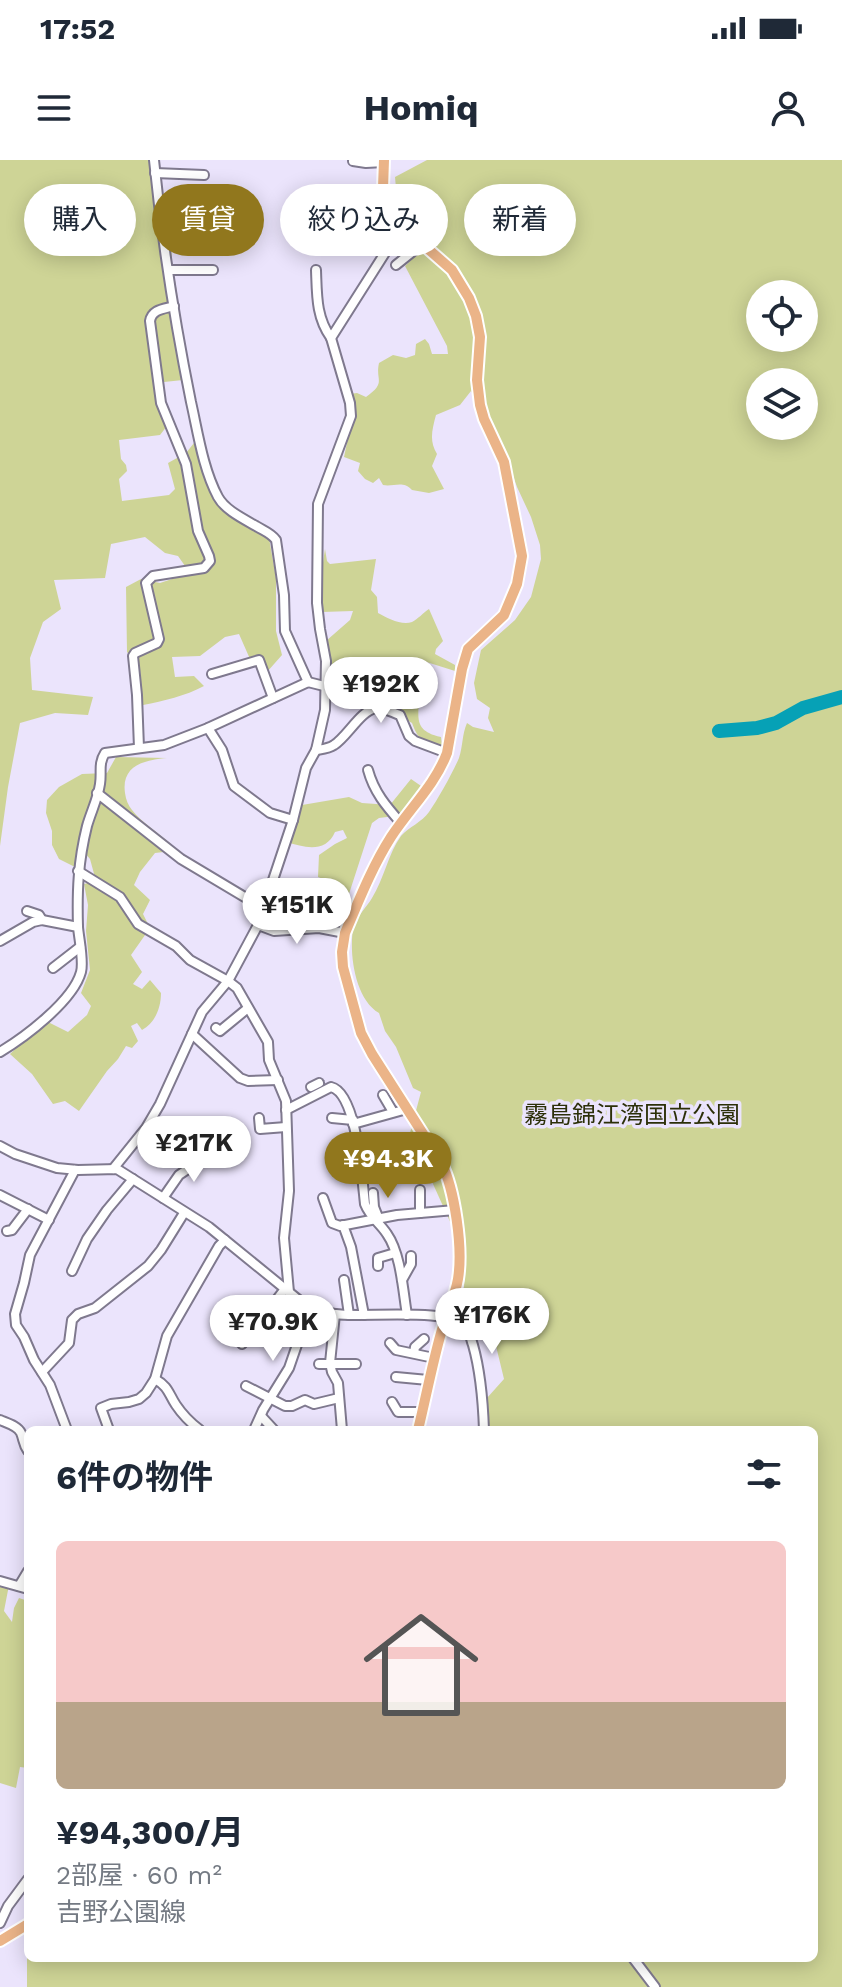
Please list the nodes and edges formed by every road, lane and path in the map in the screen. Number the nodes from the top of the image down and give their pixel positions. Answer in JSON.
{"nodes":[{"id":1,"x":154,"y":160,"type":"edge"},
{"id":2,"x":353,"y":161,"type":"edge"},
{"id":3,"x":384,"y":161,"type":"edge"},
{"id":4,"x":155,"y":173,"type":"junction"},
{"id":5,"x":204,"y":175,"type":"dead end"},
{"id":6,"x":383,"y":184,"type":"edge"},
{"id":7,"x":383,"y":256,"type":"edge"},
{"id":8,"x":407,"y":256,"type":"edge"},
{"id":9,"x":436,"y":256,"type":"edge"},
{"id":10,"x":396,"y":265,"type":"dead end"},
{"id":11,"x":169,"y":270,"type":"junction"},
{"id":12,"x":213,"y":270,"type":"dead end"},
{"id":13,"x":316,"y":270,"type":"dead end"},
{"id":14,"x":174,"y":306,"type":"junction"},
{"id":15,"x":331,"y":338,"type":"junction"},
{"id":16,"x":212,"y":674,"type":"dead end"},
{"id":17,"x":308,"y":682,"type":"junction"},
{"id":18,"x":324,"y":686,"type":"junction"},
{"id":19,"x":273,"y":698,"type":"junction"},
{"id":20,"x":208,"y":728,"type":"junction"},
{"id":21,"x":139,"y":748,"type":"junction"},
{"id":22,"x":316,"y":750,"type":"junction"},
{"id":23,"x":447,"y":753,"type":"junction"},
{"id":24,"x":368,"y":770,"type":"dead end"},
{"id":25,"x":97,"y":793,"type":"junction"},
{"id":26,"x":293,"y":820,"type":"junction"},
{"id":27,"x":401,"y":823,"type":"junction"},
{"id":28,"x":78,"y":871,"type":"junction"},
{"id":29,"x":263,"y":908,"type":"junction"},
{"id":30,"x":27,"y":911,"type":"dead end"},
{"id":31,"x":42,"y":920,"type":"junction"},
{"id":32,"x":258,"y":925,"type":"junction"},
{"id":33,"x":78,"y":927,"type":"junction"},
{"id":34,"x":345,"y":933,"type":"junction"},
{"id":35,"x":0,"y":941,"type":"edge"},
{"id":36,"x":80,"y":947,"type":"junction"},
{"id":37,"x":53,"y":968,"type":"dead end"},
{"id":38,"x":228,"y":981,"type":"junction"},
{"id":39,"x":248,"y":1008,"type":"junction"},
{"id":40,"x":216,"y":1028,"type":"dead end"},
{"id":41,"x":192,"y":1034,"type":"junction"},
{"id":42,"x":0,"y":1052,"type":"edge"},
{"id":43,"x":278,"y":1080,"type":"junction"},
{"id":44,"x":383,"y":1095,"type":"dead end"},
{"id":45,"x":407,"y":1109,"type":"junction"},
{"id":46,"x":286,"y":1110,"type":"junction"},
{"id":47,"x":393,"y":1112,"type":"junction"},
{"id":48,"x":259,"y":1118,"type":"dead end"},
{"id":49,"x":332,"y":1118,"type":"dead end"},
{"id":50,"x":353,"y":1122,"type":"junction"},
{"id":51,"x":286,"y":1127,"type":"junction"},
{"id":52,"x":385,"y":1144,"type":"dead end"},
{"id":53,"x":0,"y":1146,"type":"edge"},
{"id":54,"x":358,"y":1148,"type":"junction"},
{"id":55,"x":210,"y":1154,"type":"dead end"},
{"id":56,"x":113,"y":1169,"type":"junction"},
{"id":57,"x":75,"y":1170,"type":"junction"},
{"id":58,"x":133,"y":1179,"type":"junction"},
{"id":59,"x":420,"y":1190,"type":"dead end"},
{"id":60,"x":373,"y":1193,"type":"dead end"},
{"id":61,"x":0,"y":1195,"type":"edge"},
{"id":62,"x":163,"y":1198,"type":"junction"},
{"id":63,"x":323,"y":1198,"type":"dead end"},
{"id":64,"x":28,"y":1209,"type":"junction"},
{"id":65,"x":455,"y":1210,"type":"junction"},
{"id":66,"x":184,"y":1213,"type":"junction"},
{"id":67,"x":420,"y":1213,"type":"junction"},
{"id":68,"x":375,"y":1218,"type":"junction"},
{"id":69,"x":49,"y":1220,"type":"junction"},
{"id":70,"x":343,"y":1225,"type":"junction"},
{"id":71,"x":7,"y":1231,"type":"dead end"},
{"id":72,"x":225,"y":1240,"type":"junction"},
{"id":73,"x":395,"y":1253,"type":"junction"},
{"id":74,"x":411,"y":1256,"type":"dead end"},
{"id":75,"x":378,"y":1266,"type":"dead end"},
{"id":76,"x":72,"y":1271,"type":"dead end"},
{"id":77,"x":344,"y":1280,"type":"dead end"},
{"id":78,"x":401,"y":1280,"type":"junction"},
{"id":79,"x":287,"y":1290,"type":"junction"},
{"id":80,"x":310,"y":1307,"type":"junction"},
{"id":81,"x":335,"y":1314,"type":"junction"},
{"id":82,"x":349,"y":1315,"type":"junction"},
{"id":83,"x":364,"y":1315,"type":"junction"},
{"id":84,"x":407,"y":1315,"type":"junction"},
{"id":85,"x":446,"y":1317,"type":"junction"},
{"id":86,"x":424,"y":1339,"type":"dead end"},
{"id":87,"x":242,"y":1344,"type":"dead end"},
{"id":88,"x":391,"y":1348,"type":"dead end"},
{"id":89,"x":414,"y":1353,"type":"junction"},
{"id":90,"x":434,"y":1358,"type":"junction"},
{"id":91,"x":330,"y":1363,"type":"junction"},
{"id":92,"x":319,"y":1364,"type":"dead end"},
{"id":93,"x":356,"y":1364,"type":"dead end"},
{"id":94,"x":42,"y":1372,"type":"junction"},
{"id":95,"x":396,"y":1377,"type":"dead end"},
{"id":96,"x":155,"y":1379,"type":"junction"},
{"id":97,"x":428,"y":1380,"type":"junction"},
{"id":98,"x":246,"y":1386,"type":"dead end"},
{"id":99,"x":339,"y":1398,"type":"junction"},
{"id":100,"x":270,"y":1399,"type":"junction"},
{"id":101,"x":392,"y":1402,"type":"dead end"},
{"id":102,"x":422,"y":1412,"type":"junction"},
{"id":103,"x":261,"y":1416,"type":"junction"},
{"id":104,"x":0,"y":1420,"type":"edge"},
{"id":105,"x":65,"y":1426,"type":"edge"},
{"id":106,"x":108,"y":1426,"type":"edge"},
{"id":107,"x":194,"y":1426,"type":"edge"},
{"id":108,"x":256,"y":1426,"type":"edge"},
{"id":109,"x":270,"y":1426,"type":"edge"},
{"id":110,"x":342,"y":1426,"type":"edge"},
{"id":111,"x":419,"y":1426,"type":"edge"},
{"id":112,"x":484,"y":1426,"type":"edge"},
{"id":113,"x":24,"y":1446,"type":"edge"},
{"id":114,"x":0,"y":1581,"type":"edge"},
{"id":115,"x":24,"y":1588,"type":"edge"},
{"id":116,"x":24,"y":1884,"type":"edge"},
{"id":117,"x":0,"y":1923,"type":"edge"},
{"id":118,"x":24,"y":1926,"type":"edge"},
{"id":119,"x":1,"y":1939,"type":"edge"},
{"id":120,"x":636,"y":1962,"type":"edge"},
{"id":121,"x":655,"y":1987,"type":"edge"}],
"edges":[{"from":1,"to":4,"type":"street"},
{"from":2,"to":3,"type":"street"},
{"from":3,"to":6,"type":"main road"},
{"from":4,"to":5,"type":"street"},
{"from":4,"to":11,"type":"street"},
{"from":7,"to":15,"type":"street"},
{"from":8,"to":10,"type":"street"},
{"from":9,"to":23,"type":"main road"},
{"from":11,"to":12,"type":"street"},
{"from":11,"to":14,"type":"street"},
{"from":13,"to":15,"type":"street"},
{"from":14,"to":17,"type":"street"},
{"from":14,"to":21,"type":"street"},
{"from":15,"to":18,"type":"street"},
{"from":16,"to":19,"type":"street"},
{"from":17,"to":18,"type":"street"},
{"from":17,"to":19,"type":"street"},
{"from":18,"to":22,"type":"street"},
{"from":19,"to":20,"type":"street"},
{"from":20,"to":21,"type":"street"},
{"from":20,"to":26,"type":"street"},
{"from":21,"to":25,"type":"street"},
{"from":22,"to":23,"type":"street"},
{"from":22,"to":26,"type":"street"},
{"from":23,"to":27,"type":"main road"},
{"from":24,"to":27,"type":"street"},
{"from":25,"to":28,"type":"street"},
{"from":25,"to":29,"type":"street"},
{"from":26,"to":29,"type":"street"},
{"from":27,"to":34,"type":"main road"},
{"from":28,"to":33,"type":"street"},
{"from":28,"to":38,"type":"street"},
{"from":29,"to":32,"type":"street"},
{"from":30,"to":31,"type":"street"},
{"from":31,"to":33,"type":"street"},
{"from":31,"to":35,"type":"street"},
{"from":32,"to":34,"type":"street"},
{"from":32,"to":38,"type":"street"},
{"from":33,"to":36,"type":"street"},
{"from":34,"to":45,"type":"main road"},
{"from":36,"to":37,"type":"street"},
{"from":36,"to":42,"type":"street"},
{"from":38,"to":39,"type":"street"},
{"from":38,"to":41,"type":"street"},
{"from":39,"to":40,"type":"street"},
{"from":39,"to":43,"type":"street"},
{"from":41,"to":43,"type":"street"},
{"from":41,"to":56,"type":"street"},
{"from":43,"to":46,"type":"street"},
{"from":44,"to":47,"type":"street"},
{"from":45,"to":47,"type":"street"},
{"from":45,"to":65,"type":"main road"},
{"from":46,"to":50,"type":"street"},
{"from":46,"to":51,"type":"street"},
{"from":47,"to":50,"type":"street"},
{"from":48,"to":51,"type":"street"},
{"from":49,"to":50,"type":"street"},
{"from":50,"to":54,"type":"street"},
{"from":51,"to":79,"type":"street"},
{"from":52,"to":54,"type":"street"},
{"from":53,"to":57,"type":"street"},
{"from":54,"to":68,"type":"street"},
{"from":55,"to":62,"type":"street"},
{"from":56,"to":57,"type":"street"},
{"from":56,"to":58,"type":"street"},
{"from":57,"to":69,"type":"street"},
{"from":58,"to":62,"type":"street"},
{"from":58,"to":76,"type":"street"},
{"from":59,"to":67,"type":"street"},
{"from":60,"to":68,"type":"street"},
{"from":61,"to":64,"type":"street"},
{"from":62,"to":66,"type":"street"},
{"from":63,"to":70,"type":"street"},
{"from":64,"to":69,"type":"street"},
{"from":64,"to":71,"type":"street"},
{"from":65,"to":67,"type":"street"},
{"from":65,"to":85,"type":"main road"},
{"from":66,"to":72,"type":"street"},
{"from":66,"to":94,"type":"street"},
{"from":67,"to":68,"type":"street"},
{"from":68,"to":70,"type":"street"},
{"from":68,"to":73,"type":"street"},
{"from":69,"to":94,"type":"street"},
{"from":70,"to":83,"type":"street"},
{"from":72,"to":79,"type":"street"},
{"from":72,"to":96,"type":"street"},
{"from":73,"to":75,"type":"street"},
{"from":73,"to":78,"type":"street"},
{"from":74,"to":78,"type":"street"},
{"from":77,"to":82,"type":"street"},
{"from":78,"to":84,"type":"street"},
{"from":79,"to":80,"type":"street"},
{"from":79,"to":87,"type":"street"},
{"from":80,"to":81,"type":"street"},
{"from":80,"to":100,"type":"street"},
{"from":81,"to":82,"type":"street"},
{"from":81,"to":91,"type":"street"},
{"from":82,"to":83,"type":"street"},
{"from":83,"to":84,"type":"street"},
{"from":84,"to":85,"type":"street"},
{"from":85,"to":90,"type":"main road"},
{"from":85,"to":112,"type":"street"},
{"from":86,"to":89,"type":"street"},
{"from":88,"to":89,"type":"street"},
{"from":89,"to":90,"type":"street"},
{"from":90,"to":97,"type":"main road"},
{"from":91,"to":92,"type":"street"},
{"from":91,"to":93,"type":"street"},
{"from":91,"to":99,"type":"street"},
{"from":94,"to":105,"type":"street"},
{"from":95,"to":97,"type":"street"},
{"from":96,"to":106,"type":"street"},
{"from":96,"to":107,"type":"street"},
{"from":97,"to":102,"type":"main road"},
{"from":98,"to":100,"type":"street"},
{"from":99,"to":100,"type":"street"},
{"from":99,"to":110,"type":"street"},
{"from":100,"to":103,"type":"street"},
{"from":101,"to":102,"type":"street"},
{"from":102,"to":111,"type":"main road"},
{"from":103,"to":108,"type":"street"},
{"from":103,"to":109,"type":"street"},
{"from":104,"to":113,"type":"street"},
{"from":114,"to":115,"type":"street"},
{"from":116,"to":117,"type":"street"},
{"from":118,"to":119,"type":"main road"},
{"from":120,"to":121,"type":"street"}]}
